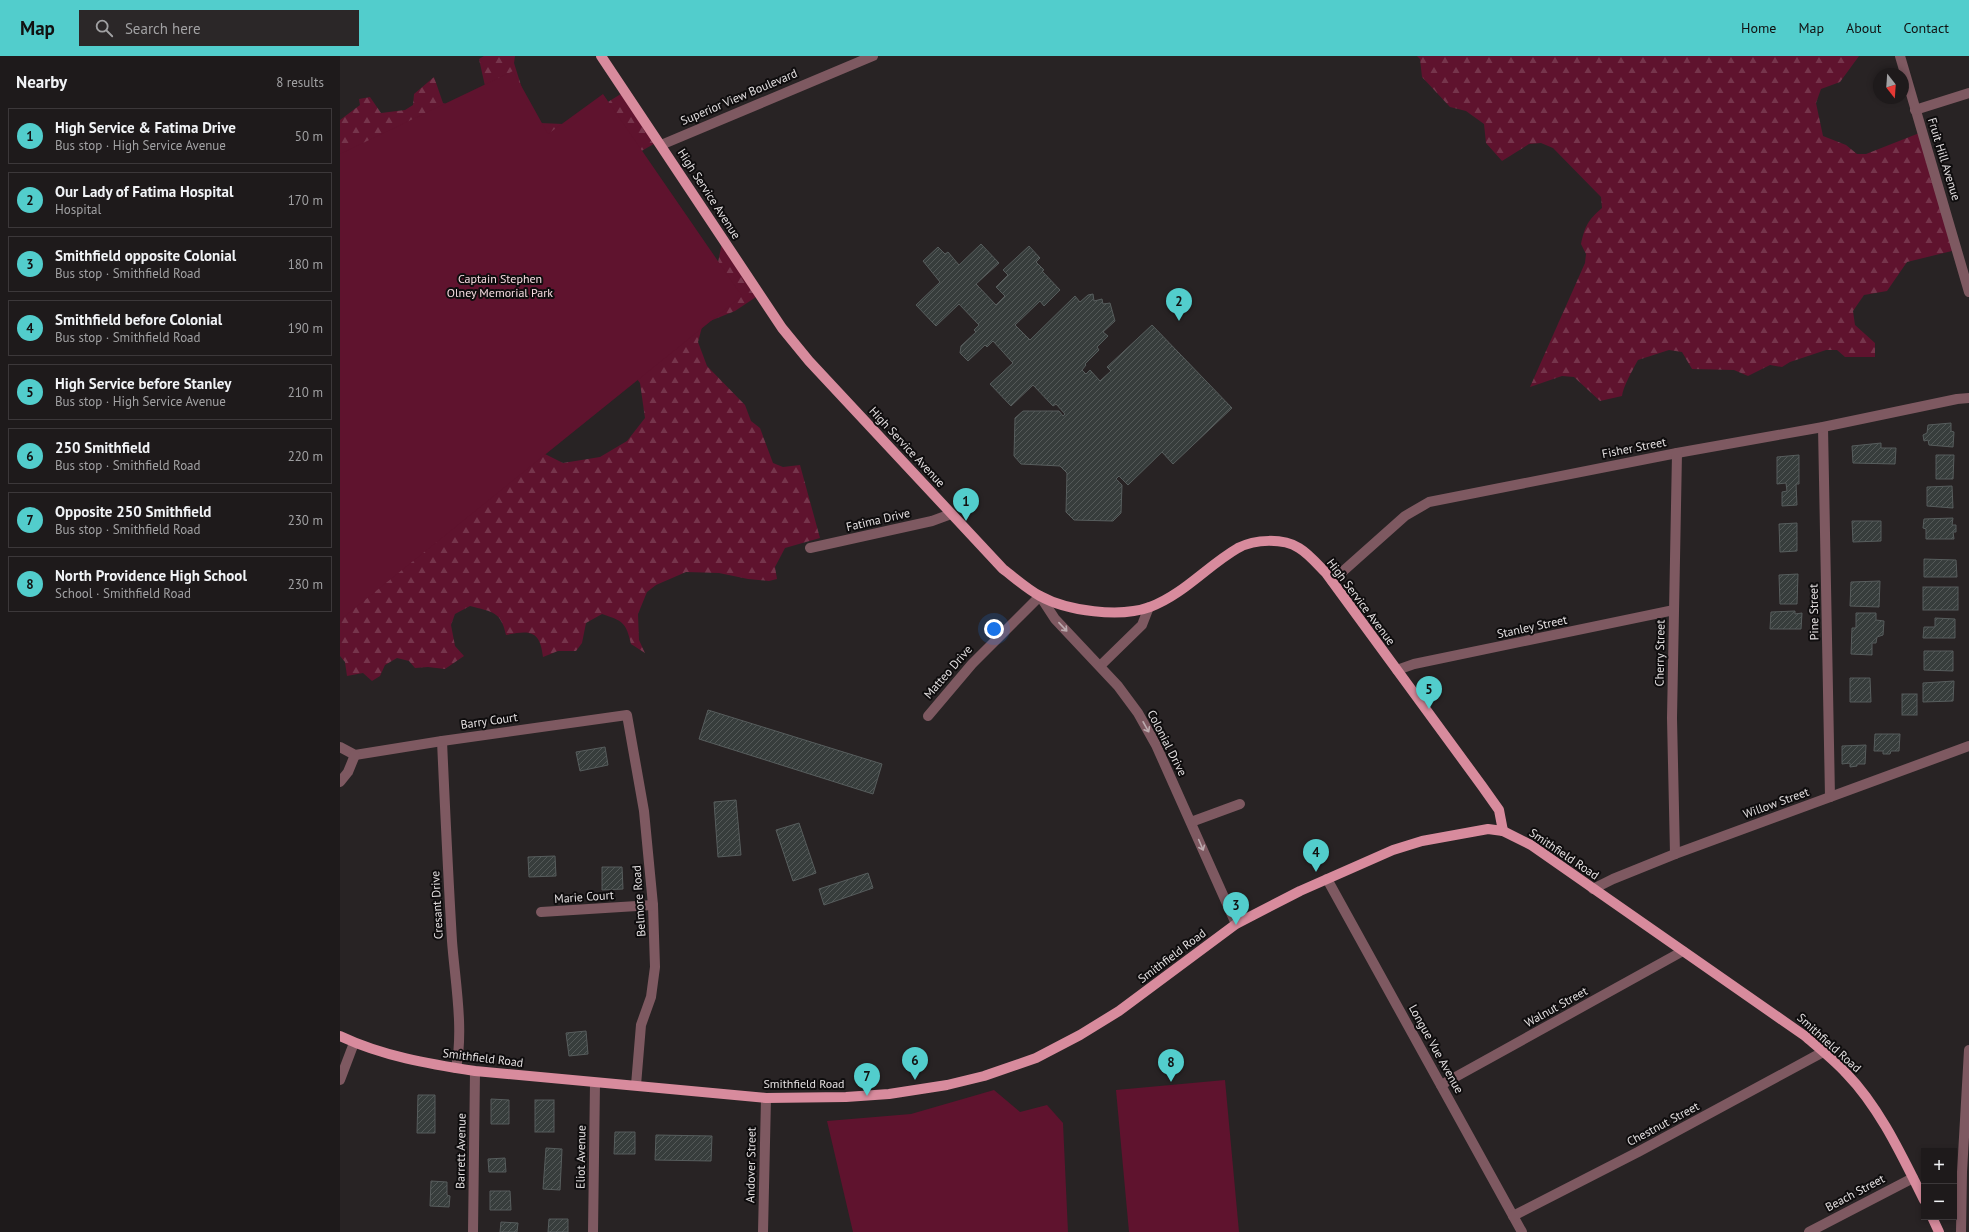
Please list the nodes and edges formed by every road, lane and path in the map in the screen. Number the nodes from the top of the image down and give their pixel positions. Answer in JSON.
{"nodes":[{"id":1,"x":601,"y":56,"type":"edge"},
{"id":2,"x":873,"y":56,"type":"edge"},
{"id":3,"x":1900,"y":56,"type":"edge"},
{"id":4,"x":1969,"y":93,"type":"edge"},
{"id":5,"x":1915,"y":110,"type":"junction"},
{"id":6,"x":661,"y":145,"type":"junction"},
{"id":7,"x":1965,"y":262,"type":"edge"},
{"id":8,"x":1969,"y":292,"type":"edge"},
{"id":9,"x":1969,"y":398,"type":"edge"},
{"id":10,"x":1823,"y":427,"type":"junction"},
{"id":11,"x":1677,"y":452,"type":"junction"},
{"id":12,"x":951,"y":514,"type":"junction"},
{"id":13,"x":810,"y":548,"type":"dead end"},
{"id":14,"x":1332,"y":582,"type":"junction"},
{"id":15,"x":1040,"y":596,"type":"junction"},
{"id":16,"x":1149,"y":607,"type":"junction"},
{"id":17,"x":1674,"y":610,"type":"junction"},
{"id":18,"x":1100,"y":666,"type":"junction"},
{"id":19,"x":1397,"y":670,"type":"junction"},
{"id":20,"x":627,"y":715,"type":"joint"},
{"id":21,"x":928,"y":716,"type":"dead end"},
{"id":22,"x":442,"y":741,"type":"junction"},
{"id":23,"x":1969,"y":746,"type":"edge"},
{"id":24,"x":340,"y":747,"type":"edge"},
{"id":25,"x":355,"y":756,"type":"junction"},
{"id":26,"x":340,"y":782,"type":"edge"},
{"id":27,"x":1830,"y":797,"type":"junction"},
{"id":28,"x":1240,"y":804,"type":"dead end"},
{"id":29,"x":1191,"y":822,"type":"junction"},
{"id":30,"x":1503,"y":831,"type":"junction"},
{"id":31,"x":1675,"y":854,"type":"junction"},
{"id":32,"x":1327,"y":879,"type":"junction"},
{"id":33,"x":1593,"y":889,"type":"junction"},
{"id":34,"x":653,"y":905,"type":"junction"},
{"id":35,"x":541,"y":912,"type":"dead end"},
{"id":36,"x":1236,"y":924,"type":"junction"},
{"id":37,"x":1683,"y":951,"type":"junction"},
{"id":38,"x":340,"y":1036,"type":"edge"},
{"id":39,"x":354,"y":1043,"type":"junction"},
{"id":40,"x":1969,"y":1050,"type":"edge"},
{"id":41,"x":1823,"y":1052,"type":"junction"},
{"id":42,"x":456,"y":1068,"type":"junction"},
{"id":43,"x":475,"y":1071,"type":"junction"},
{"id":44,"x":340,"y":1080,"type":"edge"},
{"id":45,"x":595,"y":1083,"type":"junction"},
{"id":46,"x":636,"y":1085,"type":"junction"},
{"id":47,"x":1441,"y":1086,"type":"junction"},
{"id":48,"x":766,"y":1098,"type":"junction"},
{"id":49,"x":1967,"y":1106,"type":"edge"},
{"id":50,"x":1962,"y":1172,"type":"junction"},
{"id":51,"x":1913,"y":1178,"type":"junction"},
{"id":52,"x":1956,"y":1184,"type":"edge"},
{"id":53,"x":1921,"y":1194,"type":"edge"},
{"id":54,"x":1513,"y":1216,"type":"junction"},
{"id":55,"x":1933,"y":1220,"type":"edge"},
{"id":56,"x":473,"y":1232,"type":"edge"},
{"id":57,"x":593,"y":1232,"type":"edge"},
{"id":58,"x":763,"y":1232,"type":"edge"},
{"id":59,"x":1522,"y":1232,"type":"edge"},
{"id":60,"x":1809,"y":1232,"type":"edge"},
{"id":61,"x":1939,"y":1232,"type":"edge"},
{"id":62,"x":1961,"y":1232,"type":"edge"}],
"edges":[{"from":1,"to":6,"type":"main road","name":"High Service Avenue"},
{"from":2,"to":6,"type":"street","name":"Superior View Boulevard"},
{"from":3,"to":5,"type":"street","name":"Fruit Hill Avenue"},
{"from":4,"to":5,"type":"street"},
{"from":5,"to":7,"type":"street","name":"Fruit Hill Avenue"},
{"from":6,"to":12,"type":"main road","name":"High Service Avenue"},
{"from":7,"to":8,"type":"street","name":"Fruit Hill Avenue"},
{"from":9,"to":10,"type":"street","name":"Fisher Street"},
{"from":10,"to":11,"type":"street","name":"Fisher Street"},
{"from":10,"to":27,"type":"street","name":"Pine Street"},
{"from":11,"to":14,"type":"street","name":"Fisher Street"},
{"from":11,"to":17,"type":"street","name":"Cherry Street"},
{"from":12,"to":13,"type":"street","name":"Fatima Drive"},
{"from":12,"to":15,"type":"main road","name":"High Service Avenue"},
{"from":14,"to":16,"type":"main road","name":"High Service Avenue"},
{"from":14,"to":19,"type":"main road","name":"High Service Avenue"},
{"from":15,"to":16,"type":"main road","name":"High Service Avenue"},
{"from":15,"to":18,"type":"street","name":"Colonial Drive","one_way":true},
{"from":15,"to":21,"type":"street","name":"Matteo Drive"},
{"from":16,"to":18,"type":"street"},
{"from":17,"to":19,"type":"street","name":"Stanley Street"},
{"from":17,"to":31,"type":"street","name":"Cherry Street"},
{"from":18,"to":29,"type":"street","name":"Colonial Drive","one_way":true},
{"from":19,"to":30,"type":"main road","name":"High Service Avenue"},
{"from":20,"to":22,"type":"street","name":"Barry Court"},
{"from":20,"to":34,"type":"street","name":"Belmore Road"},
{"from":22,"to":25,"type":"street","name":"Barry Court"},
{"from":22,"to":42,"type":"street","name":"Cresant Drive"},
{"from":23,"to":27,"type":"street","name":"Willow Street"},
{"from":24,"to":25,"type":"street"},
{"from":25,"to":26,"type":"street"},
{"from":27,"to":31,"type":"street","name":"Willow Street"},
{"from":28,"to":29,"type":"street"},
{"from":29,"to":36,"type":"street","name":"Colonial Drive","one_way":true},
{"from":30,"to":32,"type":"main road","name":"Smithfield Road"},
{"from":30,"to":33,"type":"main road","name":"Smithfield Road"},
{"from":31,"to":33,"type":"street","name":"Willow Street"},
{"from":32,"to":36,"type":"main road","name":"Smithfield Road"},
{"from":32,"to":47,"type":"street","name":"Longue Vue Avenue"},
{"from":33,"to":37,"type":"main road","name":"Smithfield Road"},
{"from":34,"to":35,"type":"street","name":"Marie Court"},
{"from":34,"to":46,"type":"street","name":"Belmore Road"},
{"from":36,"to":48,"type":"main road","name":"Smithfield Road"},
{"from":37,"to":41,"type":"main road","name":"Smithfield Road"},
{"from":37,"to":47,"type":"street","name":"Walnut Street"},
{"from":38,"to":39,"type":"main road","name":"Smithfield Road"},
{"from":39,"to":42,"type":"main road","name":"Smithfield Road"},
{"from":39,"to":44,"type":"street"},
{"from":40,"to":49,"type":"street"},
{"from":41,"to":51,"type":"main road","name":"Smithfield Road"},
{"from":41,"to":54,"type":"street","name":"Chestnut Street"},
{"from":42,"to":43,"type":"main road","name":"Smithfield Road"},
{"from":43,"to":45,"type":"main road","name":"Smithfield Road"},
{"from":43,"to":56,"type":"street","name":"Barrett Avenue"},
{"from":45,"to":46,"type":"main road","name":"Smithfield Road"},
{"from":45,"to":57,"type":"street","name":"Eliot Avenue"},
{"from":46,"to":48,"type":"main road","name":"Smithfield Road"},
{"from":47,"to":54,"type":"street","name":"Longue Vue Avenue"},
{"from":48,"to":58,"type":"street","name":"Andover Street"},
{"from":49,"to":50,"type":"street"},
{"from":50,"to":52,"type":"street"},
{"from":50,"to":62,"type":"street"},
{"from":51,"to":53,"type":"main road","name":"Smithfield Road"},
{"from":51,"to":60,"type":"street","name":"Beach Street"},
{"from":54,"to":59,"type":"street","name":"Longue Vue Avenue"},
{"from":55,"to":61,"type":"main road"}]}
